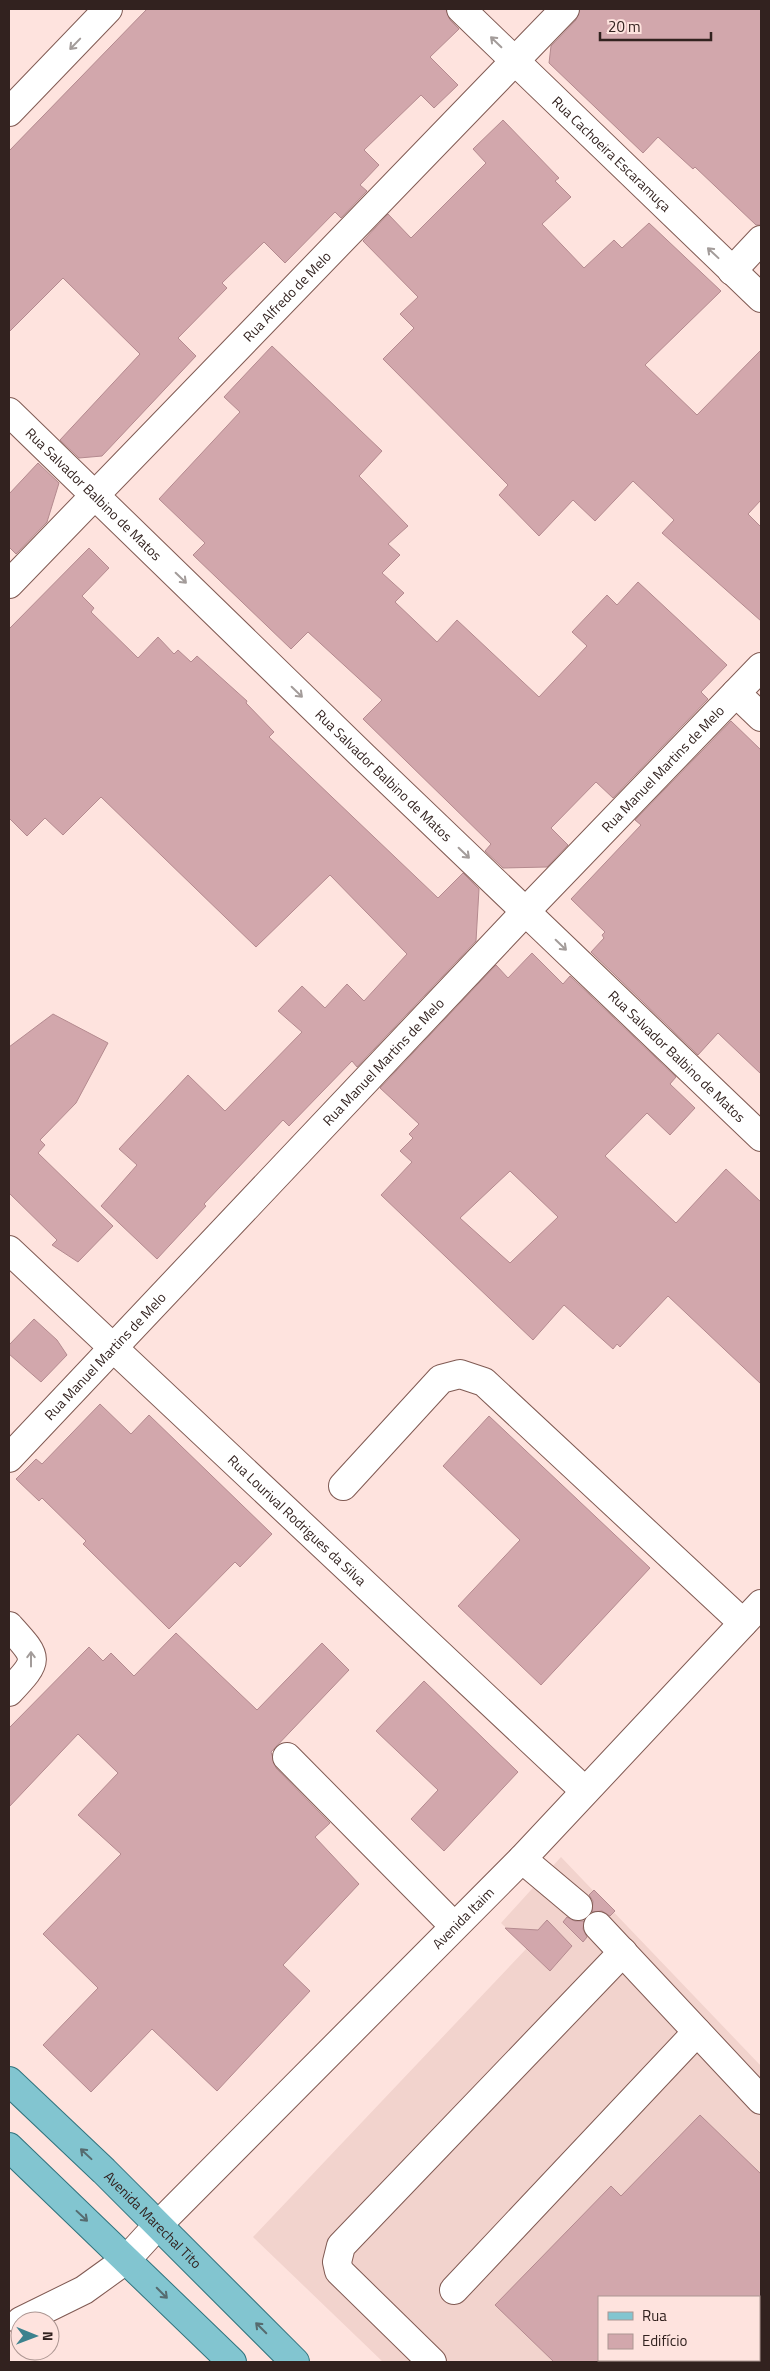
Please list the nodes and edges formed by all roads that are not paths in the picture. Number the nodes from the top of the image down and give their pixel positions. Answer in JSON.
{"nodes":[{"id":1,"x":108,"y":9,"type":"edge"},
{"id":2,"x":461,"y":9,"type":"edge"},
{"id":3,"x":565,"y":9,"type":"edge"},
{"id":4,"x":515,"y":61,"type":"junction"},
{"id":5,"x":9,"y":112,"type":"edge"},
{"id":6,"x":761,"y":240,"type":"edge"},
{"id":7,"x":732,"y":271,"type":"junction"},
{"id":8,"x":761,"y":298,"type":"edge"},
{"id":9,"x":9,"y":412,"type":"edge"},
{"id":10,"x":96,"y":495,"type":"junction"},
{"id":11,"x":9,"y":584,"type":"edge"},
{"id":12,"x":761,"y":667,"type":"edge"},
{"id":13,"x":736,"y":693,"type":"junction"},
{"id":14,"x":761,"y":717,"type":"edge"},
{"id":15,"x":525,"y":912,"type":"junction"},
{"id":16,"x":761,"y":1137,"type":"edge"},
{"id":17,"x":9,"y":1250,"type":"edge"},
{"id":18,"x":112,"y":1348,"type":"junction"},
{"id":19,"x":9,"y":1458,"type":"edge"},
{"id":20,"x":343,"y":1486,"type":"dead end"},
{"id":21,"x":752,"y":1613,"type":"edge"},
{"id":22,"x":9,"y":1626,"type":"edge"},
{"id":23,"x":9,"y":1692,"type":"edge"},
{"id":24,"x":287,"y":1757,"type":"dead end"},
{"id":25,"x":585,"y":1791,"type":"junction"},
{"id":26,"x":522,"y":1859,"type":"junction"},
{"id":27,"x":578,"y":1906,"type":"dead end"},
{"id":28,"x":454,"y":1926,"type":"junction"},
{"id":29,"x":598,"y":1926,"type":"dead end"},
{"id":30,"x":623,"y":1952,"type":"junction"},
{"id":31,"x":697,"y":2032,"type":"junction"},
{"id":32,"x":9,"y":2081,"type":"edge"},
{"id":33,"x":761,"y":2100,"type":"edge"},
{"id":34,"x":9,"y":2147,"type":"edge"},
{"id":35,"x":158,"y":2225,"type":"junction"},
{"id":36,"x":127,"y":2259,"type":"junction"},
{"id":37,"x":454,"y":2290,"type":"dead end"},
{"id":38,"x":41,"y":2311,"type":"edge"},
{"id":39,"x":232,"y":2362,"type":"edge"},
{"id":40,"x":295,"y":2362,"type":"edge"},
{"id":41,"x":432,"y":2362,"type":"edge"}],
"edges":[{"from":1,"to":5,"type":"street","one_way":true},
{"from":4,"to":2,"type":"street","name":"Rua Cachoeira Escaramuça","one_way":true},
{"from":3,"to":4,"type":"street","name":"Rua Alfredo de Melo"},
{"from":7,"to":4,"type":"street","name":"Rua Cachoeira Escaramuça","one_way":true},
{"from":4,"to":10,"type":"street","name":"Rua Alfredo de Melo"},
{"from":6,"to":7,"type":"street"},
{"from":7,"to":8,"type":"street","name":"Rua Cachoeira Escaramuça"},
{"from":9,"to":10,"type":"street","name":"Rua Salvador Balbino de Matos"},
{"from":10,"to":11,"type":"street","name":"Rua Alfredo de Melo"},
{"from":10,"to":15,"type":"street","name":"Rua Salvador Balbino de Matos","one_way":true},
{"from":12,"to":13,"type":"street","name":"Rua Manuel Martins de Melo"},
{"from":13,"to":14,"type":"street"},
{"from":13,"to":15,"type":"street","name":"Rua Manuel Martins de Melo"},
{"from":15,"to":16,"type":"street","name":"Rua Salvador Balbino de Matos","one_way":true},
{"from":15,"to":18,"type":"street","name":"Rua Manuel Martins de Melo"},
{"from":17,"to":18,"type":"street","name":"Rua Lourival Rodrigues da Silva"},
{"from":18,"to":19,"type":"street","name":"Rua Manuel Martins de Melo"},
{"from":18,"to":25,"type":"street","name":"Rua Lourival Rodrigues da Silva"},
{"from":20,"to":21,"type":"street"},
{"from":21,"to":25,"type":"street","name":"Avenida Itaim"},
{"from":23,"to":22,"type":"street","one_way":true},
{"from":24,"to":28,"type":"street"},
{"from":25,"to":26,"type":"street","name":"Avenida Itaim"},
{"from":26,"to":27,"type":"street"},
{"from":26,"to":28,"type":"street","name":"Avenida Itaim"},
{"from":28,"to":35,"type":"street","name":"Avenida Itaim"},
{"from":29,"to":30,"type":"street"},
{"from":30,"to":31,"type":"street"},
{"from":30,"to":41,"type":"street"},
{"from":31,"to":33,"type":"street"},
{"from":31,"to":37,"type":"street"},
{"from":35,"to":32,"type":"main road","name":"Avenida Marechal Tito","one_way":true},
{"from":34,"to":36,"type":"main road","one_way":true},
{"from":35,"to":36,"type":"street","name":"Avenida Itaim"},
{"from":40,"to":35,"type":"main road","name":"Avenida Marechal Tito","one_way":true},
{"from":36,"to":38,"type":"street","name":"Avenida Itaim"},
{"from":36,"to":39,"type":"main road","one_way":true}]}
